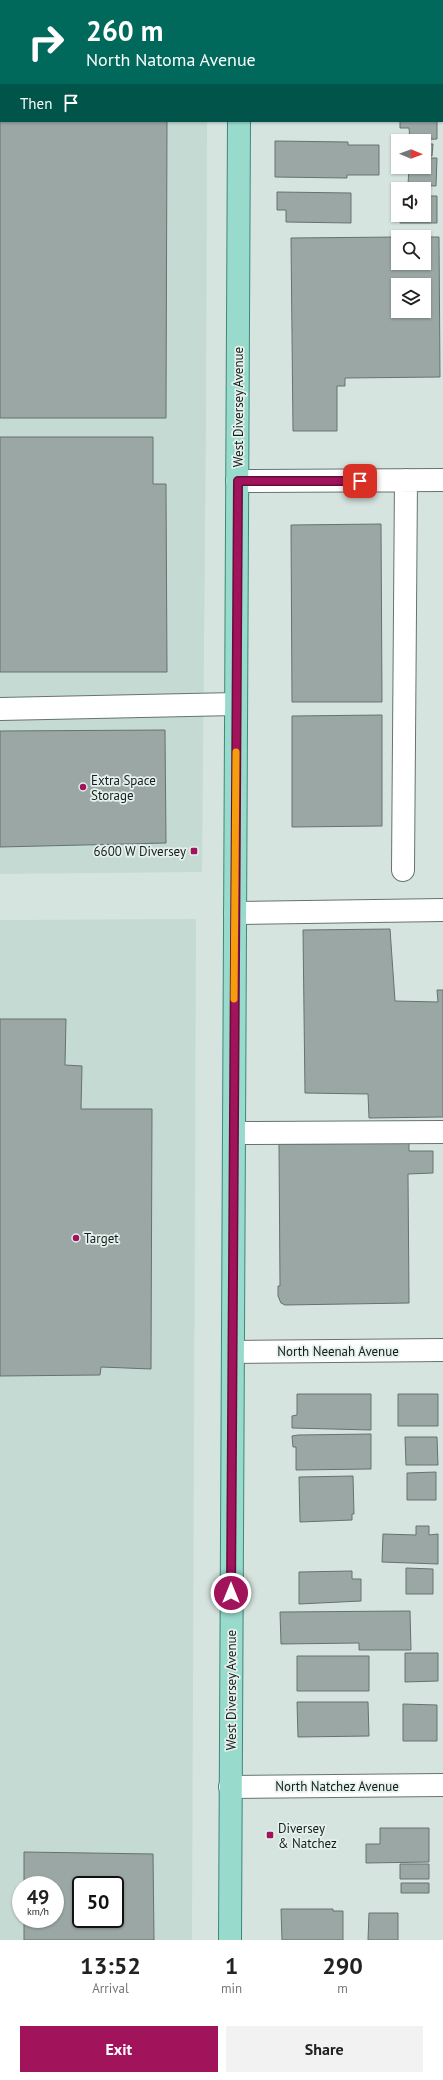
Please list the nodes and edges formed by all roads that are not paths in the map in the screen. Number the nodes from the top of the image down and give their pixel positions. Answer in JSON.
{"nodes":[{"id":1,"x":239,"y":122,"type":"edge"},
{"id":2,"x":406,"y":480,"type":"junction"},
{"id":3,"x":443,"y":480,"type":"edge"},
{"id":4,"x":238,"y":481,"type":"junction"},
{"id":5,"x":236,"y":704,"type":"junction"},
{"id":6,"x":0,"y":709,"type":"edge"},
{"id":7,"x":403,"y":870,"type":"dead end"},
{"id":8,"x":443,"y":910,"type":"edge"},
{"id":9,"x":235,"y":913,"type":"junction"},
{"id":10,"x":443,"y":1132,"type":"edge"},
{"id":11,"x":234,"y":1133,"type":"junction"},
{"id":12,"x":443,"y":1350,"type":"edge"},
{"id":13,"x":233,"y":1352,"type":"junction"},
{"id":14,"x":443,"y":1785,"type":"edge"},
{"id":15,"x":230,"y":1787,"type":"junction"},
{"id":16,"x":230,"y":1940,"type":"edge"}],
"edges":[{"from":1,"to":4,"type":"main road","name":"West Diversey Avenue"},
{"from":2,"to":3,"type":"street"},
{"from":2,"to":4,"type":"street"},
{"from":2,"to":7,"type":"street"},
{"from":4,"to":5,"type":"main road","name":"West Diversey Avenue"},
{"from":5,"to":6,"type":"street"},
{"from":5,"to":9,"type":"main road","name":"West Diversey Avenue"},
{"from":8,"to":9,"type":"street"},
{"from":9,"to":11,"type":"main road","name":"West Diversey Avenue"},
{"from":10,"to":11,"type":"street"},
{"from":11,"to":13,"type":"main road","name":"West Diversey Avenue"},
{"from":12,"to":13,"type":"street","name":"North Neenah Avenue"},
{"from":13,"to":15,"type":"main road","name":"West Diversey Avenue"},
{"from":14,"to":15,"type":"street","name":"North Natchez Avenue"},
{"from":15,"to":16,"type":"main road","name":"West Diversey Avenue"}]}
